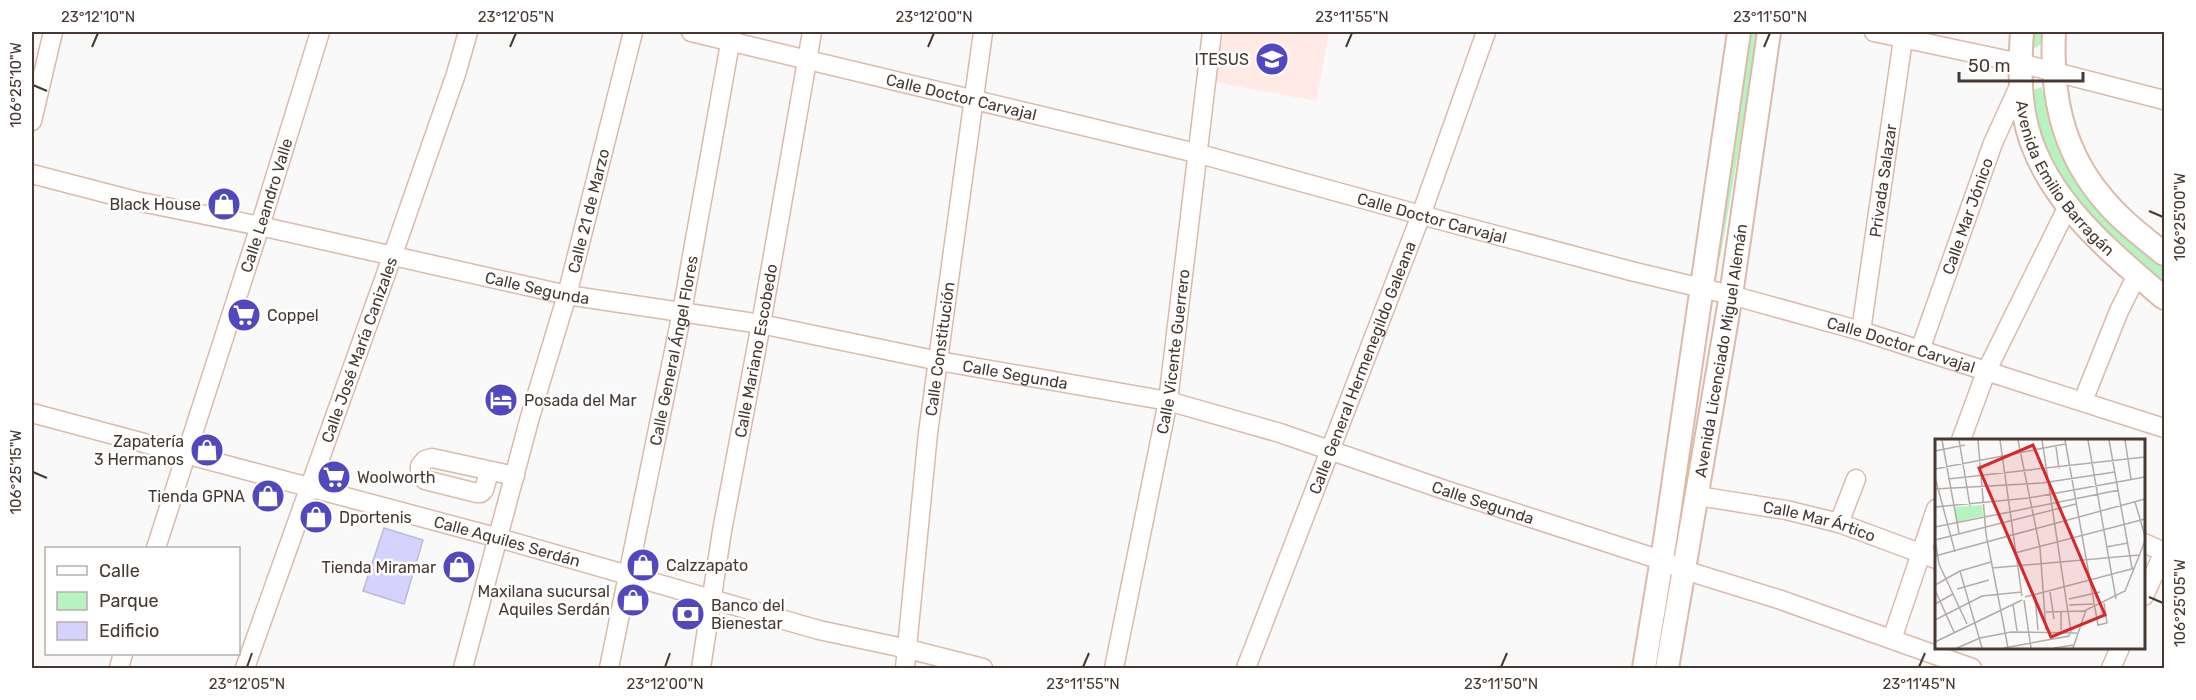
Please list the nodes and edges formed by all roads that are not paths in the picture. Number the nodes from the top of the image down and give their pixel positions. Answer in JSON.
{"nodes":[{"id":1,"x":53,"y":32,"type":"edge"},
{"id":2,"x":320,"y":32,"type":"edge"},
{"id":3,"x":468,"y":32,"type":"edge"},
{"id":4,"x":633,"y":32,"type":"edge"},
{"id":5,"x":691,"y":32,"type":"edge"},
{"id":6,"x":812,"y":32,"type":"edge"},
{"id":7,"x":983,"y":32,"type":"edge"},
{"id":8,"x":1212,"y":32,"type":"edge"},
{"id":9,"x":1486,"y":32,"type":"edge"},
{"id":10,"x":1739,"y":32,"type":"edge"},
{"id":11,"x":1769,"y":32,"type":"edge"},
{"id":12,"x":1874,"y":32,"type":"edge"},
{"id":13,"x":2022,"y":32,"type":"edge"},
{"id":14,"x":2054,"y":32,"type":"edge"},
{"id":15,"x":1904,"y":35,"type":"edge"},
{"id":16,"x":731,"y":36,"type":"edge"},
{"id":17,"x":806,"y":60,"type":"junction"},
{"id":18,"x":2054,"y":72,"type":"junction"},
{"id":19,"x":2020,"y":74,"type":"junction"},
{"id":20,"x":974,"y":100,"type":"junction"},
{"id":21,"x":2164,"y":100,"type":"edge"},
{"id":22,"x":32,"y":121,"type":"edge"},
{"id":23,"x":1196,"y":153,"type":"junction"},
{"id":24,"x":32,"y":174,"type":"edge"},
{"id":25,"x":2068,"y":206,"type":"junction"},
{"id":26,"x":1421,"y":215,"type":"junction"},
{"id":27,"x":260,"y":226,"type":"junction"},
{"id":28,"x":2164,"y":254,"type":"edge"},
{"id":29,"x":392,"y":257,"type":"junction"},
{"id":30,"x":2137,"y":275,"type":"junction"},
{"id":31,"x":1700,"y":287,"type":"junction"},
{"id":32,"x":567,"y":295,"type":"junction"},
{"id":33,"x":1731,"y":295,"type":"junction"},
{"id":34,"x":2164,"y":298,"type":"edge"},
{"id":35,"x":682,"y":312,"type":"junction"},
{"id":36,"x":761,"y":324,"type":"junction"},
{"id":37,"x":1861,"y":331,"type":"junction"},
{"id":38,"x":1920,"y":350,"type":"junction"},
{"id":39,"x":939,"y":361,"type":"junction"},
{"id":40,"x":1986,"y":372,"type":"junction"},
{"id":41,"x":1168,"y":401,"type":"junction"},
{"id":42,"x":2083,"y":401,"type":"junction"},
{"id":43,"x":32,"y":413,"type":"edge"},
{"id":44,"x":2164,"y":428,"type":"edge"},
{"id":45,"x":1962,"y":439,"type":"edge"},
{"id":46,"x":1330,"y":451,"type":"junction"},
{"id":47,"x":187,"y":454,"type":"junction"},
{"id":48,"x":489,"y":472,"type":"dead end"},
{"id":49,"x":515,"y":476,"type":"junction"},
{"id":50,"x":1856,"y":478,"type":"dead end"},
{"id":51,"x":309,"y":488,"type":"junction"},
{"id":52,"x":1698,"y":496,"type":"junction"},
{"id":53,"x":1935,"y":516,"type":"edge"},
{"id":54,"x":1839,"y":523,"type":"junction"},
{"id":55,"x":499,"y":538,"type":"junction"},
{"id":56,"x":2145,"y":543,"type":"edge"},
{"id":57,"x":157,"y":547,"type":"edge"},
{"id":58,"x":2164,"y":552,"type":"edge"},
{"id":59,"x":1929,"y":557,"type":"edge"},
{"id":60,"x":1661,"y":560,"type":"junction"},
{"id":61,"x":1684,"y":570,"type":"junction"},
{"id":62,"x":628,"y":577,"type":"junction"},
{"id":63,"x":2145,"y":594,"type":"edge"},
{"id":64,"x":712,"y":600,"type":"junction"},
{"id":65,"x":1892,"y":639,"type":"junction"},
{"id":66,"x":908,"y":649,"type":"junction"},
{"id":67,"x":2120,"y":649,"type":"edge"},
{"id":68,"x":245,"y":669,"type":"edge"},
{"id":69,"x":464,"y":669,"type":"edge"},
{"id":70,"x":609,"y":669,"type":"edge"},
{"id":71,"x":702,"y":669,"type":"edge"},
{"id":72,"x":905,"y":669,"type":"edge"},
{"id":73,"x":983,"y":669,"type":"edge"},
{"id":74,"x":1114,"y":669,"type":"edge"},
{"id":75,"x":1246,"y":669,"type":"edge"},
{"id":76,"x":1644,"y":669,"type":"edge"},
{"id":77,"x":1668,"y":669,"type":"edge"},
{"id":78,"x":1972,"y":669,"type":"edge"},
{"id":79,"x":2111,"y":669,"type":"edge"}],
"edges":[{"from":1,"to":22,"type":"street"},
{"from":2,"to":27,"type":"street","name":"Calle Leandro Valle"},
{"from":3,"to":29,"type":"street","name":"Calle José María Canizales"},
{"from":4,"to":32,"type":"street","name":"Calle 21 de Marzo"},
{"from":5,"to":16,"type":"street","name":"Calle Doctor Carvajal"},
{"from":6,"to":17,"type":"street","name":"Calle Mariano Escobedo"},
{"from":7,"to":20,"type":"street","name":"Calle Constitución"},
{"from":8,"to":23,"type":"street","name":"Calle Vicente Guerrero"},
{"from":9,"to":26,"type":"street","name":"Calle General Hermenegildo Galeana"},
{"from":10,"to":31,"type":"main road","name":"Avenida Licenciado Miguel Alemán"},
{"from":11,"to":33,"type":"main road","name":"Avenida Licenciado Miguel Alemán"},
{"from":12,"to":15,"type":"street"},
{"from":13,"to":19,"type":"main road","name":"Avenida Emilio Barragán"},
{"from":14,"to":18,"type":"main road","name":"Avenida Emilio Barragán"},
{"from":15,"to":19,"type":"street"},
{"from":15,"to":37,"type":"street","name":"Privada Salazar"},
{"from":16,"to":17,"type":"street","name":"Calle Doctor Carvajal"},
{"from":16,"to":35,"type":"street","name":"Calle General Ángel Flores"},
{"from":17,"to":20,"type":"street","name":"Calle Doctor Carvajal"},
{"from":17,"to":36,"type":"street","name":"Calle Mariano Escobedo"},
{"from":18,"to":19,"type":"street"},
{"from":18,"to":21,"type":"street"},
{"from":18,"to":28,"type":"main road","name":"Avenida Emilio Barragán"},
{"from":19,"to":25,"type":"main road","name":"Avenida Emilio Barragán"},
{"from":19,"to":38,"type":"street","name":"Calle Mar Jónico"},
{"from":20,"to":23,"type":"street","name":"Calle Doctor Carvajal"},
{"from":20,"to":39,"type":"street","name":"Calle Constitución"},
{"from":23,"to":26,"type":"street","name":"Calle Doctor Carvajal"},
{"from":23,"to":41,"type":"street","name":"Calle Vicente Guerrero"},
{"from":24,"to":27,"type":"street","name":"Calle Segunda"},
{"from":25,"to":30,"type":"main road","name":"Avenida Emilio Barragán"},
{"from":25,"to":40,"type":"street"},
{"from":26,"to":31,"type":"street","name":"Calle Doctor Carvajal"},
{"from":26,"to":46,"type":"street","name":"Calle General Hermenegildo Galeana"},
{"from":27,"to":29,"type":"street","name":"Calle Segunda"},
{"from":27,"to":47,"type":"street","name":"Calle Leandro Valle"},
{"from":29,"to":32,"type":"street","name":"Calle Segunda"},
{"from":29,"to":51,"type":"street","name":"Calle José María Canizales"},
{"from":30,"to":34,"type":"main road","name":"Avenida Emilio Barragán"},
{"from":30,"to":42,"type":"street"},
{"from":31,"to":33,"type":"street","name":"Calle Doctor Carvajal"},
{"from":31,"to":60,"type":"main road","name":"Avenida Licenciado Miguel Alemán"},
{"from":32,"to":35,"type":"street","name":"Calle Segunda"},
{"from":32,"to":49,"type":"street","name":"Calle 21 de Marzo"},
{"from":33,"to":37,"type":"street","name":"Calle Doctor Carvajal"},
{"from":33,"to":52,"type":"main road","name":"Avenida Licenciado Miguel Alemán"},
{"from":35,"to":36,"type":"street","name":"Calle Segunda"},
{"from":35,"to":62,"type":"street","name":"Calle General Ángel Flores"},
{"from":36,"to":39,"type":"street","name":"Calle Segunda"},
{"from":36,"to":64,"type":"street","name":"Calle Mariano Escobedo"},
{"from":37,"to":38,"type":"street","name":"Calle Doctor Carvajal"},
{"from":38,"to":40,"type":"street","name":"Calle Doctor Carvajal"},
{"from":39,"to":41,"type":"street","name":"Calle Segunda"},
{"from":39,"to":66,"type":"street","name":"Calle Constitución"},
{"from":40,"to":42,"type":"street","name":"Calle Doctor Carvajal"},
{"from":40,"to":45,"type":"street"},
{"from":41,"to":46,"type":"street","name":"Calle Segunda"},
{"from":41,"to":74,"type":"street","name":"Calle Vicente Guerrero"},
{"from":42,"to":44,"type":"street","name":"Calle Doctor Carvajal"},
{"from":43,"to":47,"type":"street","name":"Calle Aquiles Serdán"},
{"from":46,"to":60,"type":"street","name":"Calle Segunda"},
{"from":46,"to":75,"type":"street","name":"Calle General Hermenegildo Galeana"},
{"from":47,"to":51,"type":"street","name":"Calle Aquiles Serdán"},
{"from":47,"to":57,"type":"street","name":"Calle Leandro Valle"},
{"from":48,"to":49,"type":"street"},
{"from":49,"to":55,"type":"street","name":"Calle 21 de Marzo"},
{"from":50,"to":54,"type":"street"},
{"from":51,"to":55,"type":"street","name":"Calle Aquiles Serdán"},
{"from":51,"to":68,"type":"street","name":"Calle José María Canizales"},
{"from":52,"to":54,"type":"street","name":"Calle Mar Ártico"},
{"from":52,"to":61,"type":"main road","name":"Avenida Licenciado Miguel Alemán"},
{"from":53,"to":59,"type":"street"},
{"from":54,"to":59,"type":"street","name":"Calle Mar Ártico"},
{"from":55,"to":62,"type":"street","name":"Calle Aquiles Serdán"},
{"from":55,"to":69,"type":"street","name":"Calle 21 de Marzo"},
{"from":56,"to":58,"type":"street"},
{"from":58,"to":63,"type":"street"},
{"from":59,"to":65,"type":"street"},
{"from":60,"to":61,"type":"street","name":"Calle Segunda"},
{"from":60,"to":76,"type":"main road","name":"Avenida Licenciado Miguel Alemán"},
{"from":61,"to":65,"type":"street","name":"Calle Segunda"},
{"from":61,"to":77,"type":"main road","name":"Avenida Licenciado Miguel Alemán"},
{"from":62,"to":64,"type":"street","name":"Calle Aquiles Serdán"},
{"from":62,"to":70,"type":"street","name":"Calle General Ángel Flores"},
{"from":64,"to":66,"type":"street","name":"Calle Aquiles Serdán"},
{"from":64,"to":71,"type":"street","name":"Calle Mariano Escobedo"},
{"from":65,"to":78,"type":"street","name":"Calle Segunda"},
{"from":66,"to":72,"type":"street","name":"Calle Constitución"},
{"from":66,"to":73,"type":"street","name":"Calle Aquiles Serdán"},
{"from":67,"to":79,"type":"street"}]}
